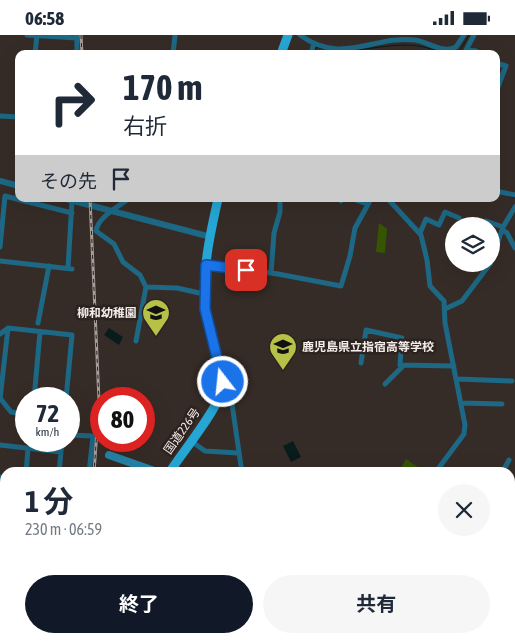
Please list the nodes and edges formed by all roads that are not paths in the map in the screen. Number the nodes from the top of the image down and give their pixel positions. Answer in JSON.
{"nodes":[{"id":1,"x":27,"y":35,"type":"edge"},
{"id":2,"x":37,"y":35,"type":"edge"},
{"id":3,"x":175,"y":35,"type":"edge"},
{"id":4,"x":288,"y":35,"type":"edge"},
{"id":5,"x":300,"y":35,"type":"edge"},
{"id":6,"x":464,"y":35,"type":"edge"},
{"id":7,"x":474,"y":35,"type":"edge"},
{"id":8,"x":77,"y":36,"type":"edge"},
{"id":9,"x":313,"y":48,"type":"edge"},
{"id":10,"x":35,"y":50,"type":"edge"},
{"id":11,"x":77,"y":50,"type":"edge"},
{"id":12,"x":173,"y":50,"type":"edge"},
{"id":13,"x":282,"y":50,"type":"edge"},
{"id":14,"x":438,"y":50,"type":"edge"},
{"id":15,"x":446,"y":50,"type":"edge"},
{"id":16,"x":466,"y":50,"type":"edge"},
{"id":17,"x":500,"y":64,"type":"edge"},
{"id":18,"x":500,"y":82,"type":"edge"},
{"id":19,"x":0,"y":116,"type":"edge"},
{"id":20,"x":15,"y":117,"type":"edge"},
{"id":21,"x":0,"y":181,"type":"edge"},
{"id":22,"x":15,"y":185,"type":"edge"},
{"id":23,"x":500,"y":192,"type":"edge"},
{"id":24,"x":515,"y":195,"type":"edge"},
{"id":25,"x":15,"y":199,"type":"edge"},
{"id":26,"x":29,"y":202,"type":"edge"},
{"id":27,"x":69,"y":202,"type":"edge"},
{"id":28,"x":76,"y":202,"type":"edge"},
{"id":29,"x":124,"y":202,"type":"edge"},
{"id":30,"x":217,"y":202,"type":"edge"},
{"id":31,"x":280,"y":202,"type":"edge"},
{"id":32,"x":361,"y":202,"type":"edge"},
{"id":33,"x":391,"y":202,"type":"edge"},
{"id":34,"x":367,"y":204,"type":"joint"},
{"id":35,"x":515,"y":207,"type":"edge"},
{"id":36,"x":112,"y":212,"type":"junction"},
{"id":37,"x":72,"y":213,"type":"junction"},
{"id":38,"x":457,"y":217,"type":"edge"},
{"id":39,"x":500,"y":228,"type":"edge"},
{"id":40,"x":503,"y":229,"type":"junction"},
{"id":41,"x":420,"y":233,"type":"junction"},
{"id":42,"x":210,"y":237,"type":"junction"},
{"id":43,"x":500,"y":237,"type":"edge"},
{"id":44,"x":0,"y":247,"type":"edge"},
{"id":45,"x":515,"y":248,"type":"edge"},
{"id":46,"x":0,"y":261,"type":"edge"},
{"id":47,"x":206,"y":265,"type":"junction"},
{"id":48,"x":49,"y":266,"type":"junction"},
{"id":49,"x":484,"y":272,"type":"edge"},
{"id":50,"x":271,"y":273,"type":"junction"},
{"id":51,"x":146,"y":287,"type":"junction"},
{"id":52,"x":204,"y":294,"type":"junction"},
{"id":53,"x":445,"y":309,"type":"junction"},
{"id":54,"x":38,"y":323,"type":"dead end"},
{"id":55,"x":8,"y":328,"type":"junction"},
{"id":56,"x":40,"y":332,"type":"junction"},
{"id":57,"x":0,"y":334,"type":"edge"},
{"id":58,"x":136,"y":341,"type":"dead end"},
{"id":59,"x":361,"y":363,"type":"dead end"},
{"id":60,"x":403,"y":366,"type":"junction"},
{"id":61,"x":454,"y":366,"type":"junction"},
{"id":62,"x":457,"y":379,"type":"junction"},
{"id":63,"x":512,"y":381,"type":"dead end"},
{"id":64,"x":223,"y":382,"type":"junction"},
{"id":65,"x":385,"y":384,"type":"dead end"},
{"id":66,"x":35,"y":387,"type":"edge"},
{"id":67,"x":67,"y":387,"type":"edge"},
{"id":68,"x":0,"y":399,"type":"edge"},
{"id":69,"x":461,"y":403,"type":"junction"},
{"id":70,"x":502,"y":404,"type":"dead end"},
{"id":71,"x":15,"y":412,"type":"edge"},
{"id":72,"x":80,"y":435,"type":"edge"},
{"id":73,"x":191,"y":441,"type":"junction"},
{"id":74,"x":0,"y":445,"type":"edge"},
{"id":75,"x":15,"y":447,"type":"edge"},
{"id":76,"x":28,"y":452,"type":"edge"},
{"id":77,"x":61,"y":452,"type":"edge"},
{"id":78,"x":238,"y":453,"type":"junction"},
{"id":79,"x":109,"y":455,"type":"dead end"},
{"id":80,"x":509,"y":460,"type":"dead end"},
{"id":81,"x":26,"y":467,"type":"edge"},
{"id":82,"x":59,"y":467,"type":"edge"},
{"id":83,"x":90,"y":467,"type":"edge"},
{"id":84,"x":143,"y":467,"type":"edge"},
{"id":85,"x":173,"y":467,"type":"edge"},
{"id":86,"x":241,"y":467,"type":"edge"},
{"id":87,"x":439,"y":467,"type":"edge"},
{"id":88,"x":505,"y":467,"type":"edge"}],
"edges":[{"from":1,"to":2,"type":"street"},
{"from":2,"to":8,"type":"street"},
{"from":2,"to":10,"type":"street"},
{"from":3,"to":12,"type":"street"},
{"from":4,"to":13,"type":"highway"},
{"from":5,"to":9,"type":"street"},
{"from":6,"to":15,"type":"street"},
{"from":7,"to":16,"type":"street"},
{"from":8,"to":11,"type":"street"},
{"from":9,"to":14,"type":"street"},
{"from":17,"to":18,"type":"street"},
{"from":19,"to":20,"type":"street"},
{"from":21,"to":22,"type":"street"},
{"from":23,"to":24,"type":"street"},
{"from":25,"to":44,"type":"street"},
{"from":26,"to":37,"type":"street"},
{"from":27,"to":37,"type":"street"},
{"from":28,"to":36,"type":"street"},
{"from":29,"to":36,"type":"street"},
{"from":30,"to":42,"type":"highway"},
{"from":31,"to":50,"type":"street"},
{"from":32,"to":34,"type":"street"},
{"from":33,"to":41,"type":"street"},
{"from":34,"to":50,"type":"street"},
{"from":35,"to":40,"type":"street"},
{"from":36,"to":42,"type":"street"},
{"from":36,"to":51,"type":"street"},
{"from":37,"to":48,"type":"street"},
{"from":38,"to":41,"type":"street"},
{"from":39,"to":40,"type":"street"},
{"from":40,"to":43,"type":"street"},
{"from":40,"to":45,"type":"street"},
{"from":41,"to":53,"type":"street"},
{"from":42,"to":47,"type":"highway"},
{"from":46,"to":48,"type":"street"},
{"from":47,"to":50,"type":"street"},
{"from":47,"to":52,"type":"highway"},
{"from":48,"to":54,"type":"street"},
{"from":49,"to":53,"type":"street"},
{"from":51,"to":52,"type":"street"},
{"from":51,"to":58,"type":"street"},
{"from":52,"to":64,"type":"highway"},
{"from":53,"to":61,"type":"street"},
{"from":55,"to":56,"type":"street"},
{"from":55,"to":57,"type":"street"},
{"from":55,"to":68,"type":"street"},
{"from":56,"to":66,"type":"street"},
{"from":56,"to":67,"type":"street"},
{"from":59,"to":60,"type":"street"},
{"from":60,"to":61,"type":"street"},
{"from":60,"to":65,"type":"street"},
{"from":61,"to":62,"type":"street"},
{"from":62,"to":63,"type":"street"},
{"from":62,"to":69,"type":"street"},
{"from":64,"to":73,"type":"highway","name":"国道226号"},
{"from":64,"to":78,"type":"street"},
{"from":68,"to":71,"type":"street"},
{"from":69,"to":70,"type":"street"},
{"from":69,"to":87,"type":"street"},
{"from":72,"to":83,"type":"street"},
{"from":73,"to":78,"type":"street"},
{"from":73,"to":85,"type":"highway","name":"国道226号"},
{"from":74,"to":75,"type":"street"},
{"from":76,"to":81,"type":"street"},
{"from":77,"to":82,"type":"street"},
{"from":78,"to":86,"type":"street"},
{"from":79,"to":84,"type":"main road"},
{"from":80,"to":88,"type":"street"}]}
